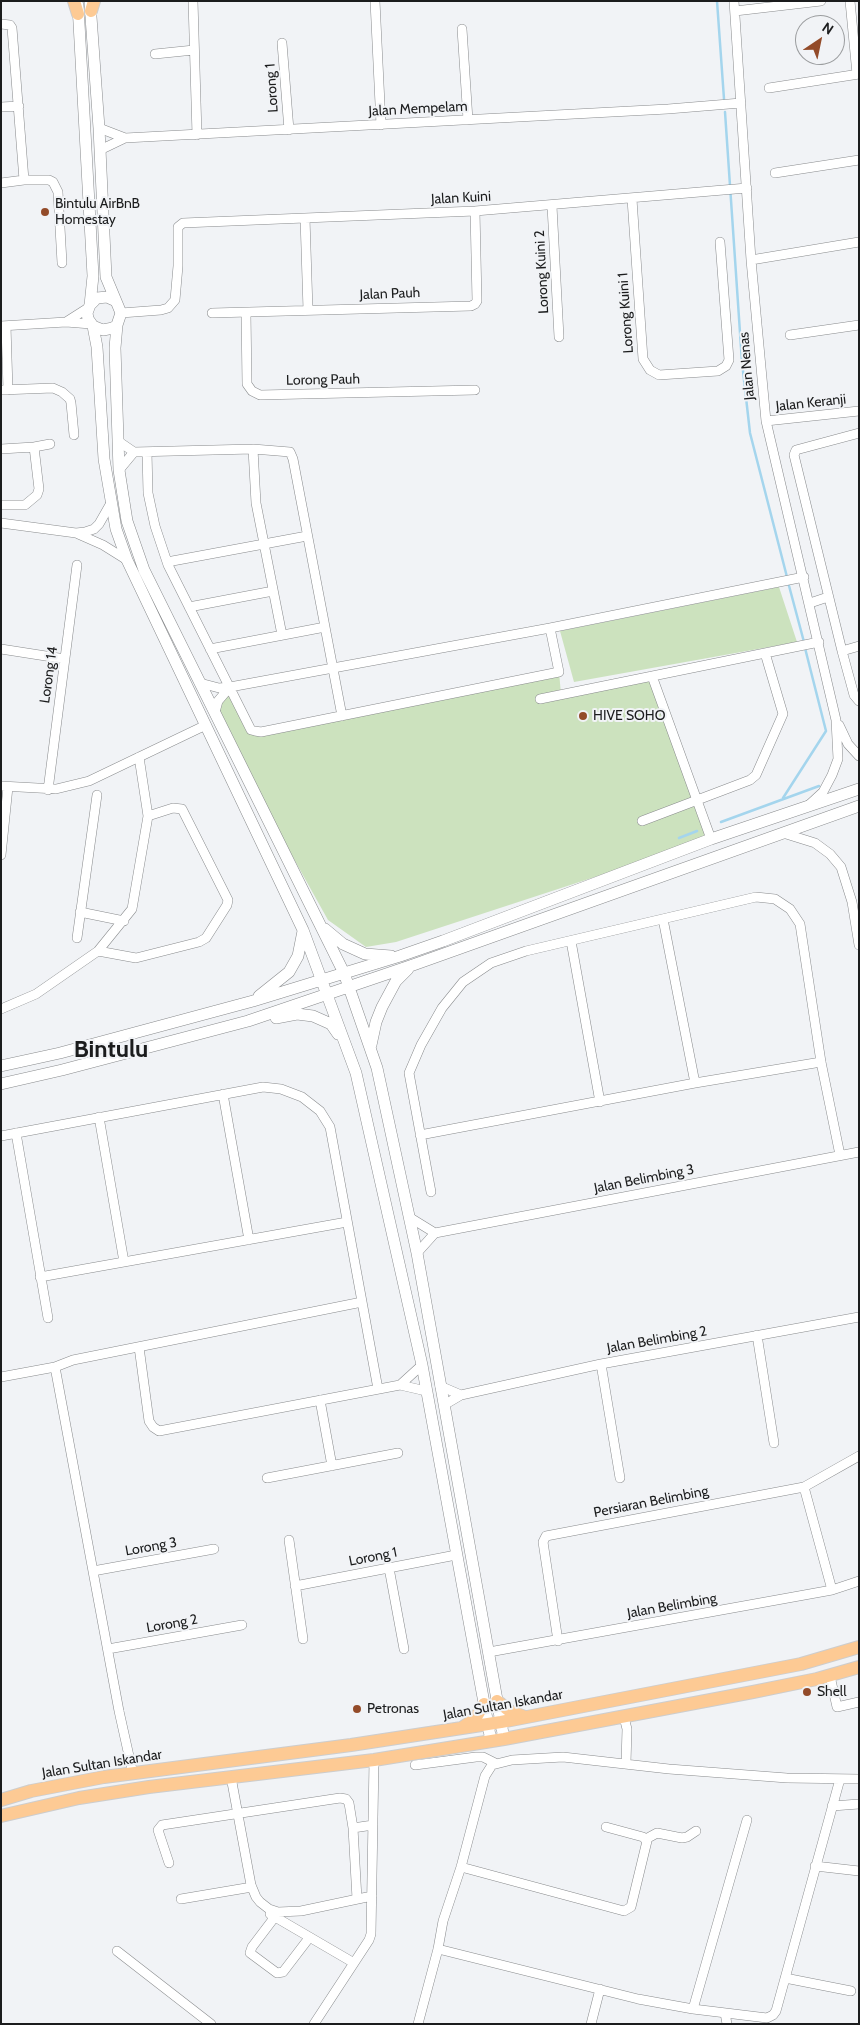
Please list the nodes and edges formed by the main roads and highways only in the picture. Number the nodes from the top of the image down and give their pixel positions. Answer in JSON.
{"nodes":[{"id":1,"x":859,"y":1647,"type":"edge"},
{"id":2,"x":859,"y":1667,"type":"edge"},
{"id":3,"x":497,"y":1701,"type":"road end"},
{"id":4,"x":484,"y":1704,"type":"road end"},
{"id":5,"x":527,"y":1717,"type":"junction"},
{"id":6,"x":461,"y":1728,"type":"junction"},
{"id":7,"x":1,"y":1800,"type":"edge"},
{"id":8,"x":1,"y":1816,"type":"edge"}],
"edges":[{"from":1,"to":5,"type":"main road","name":"Jalan Sultan Iskandar"},
{"from":2,"to":8,"type":"main road"},
{"from":3,"to":5,"type":"main road"},
{"from":4,"to":6,"type":"main road"},
{"from":5,"to":6,"type":"main road","name":"Jalan Sultan Iskandar"},
{"from":6,"to":7,"type":"main road","name":"Jalan Sultan Iskandar"}]}
